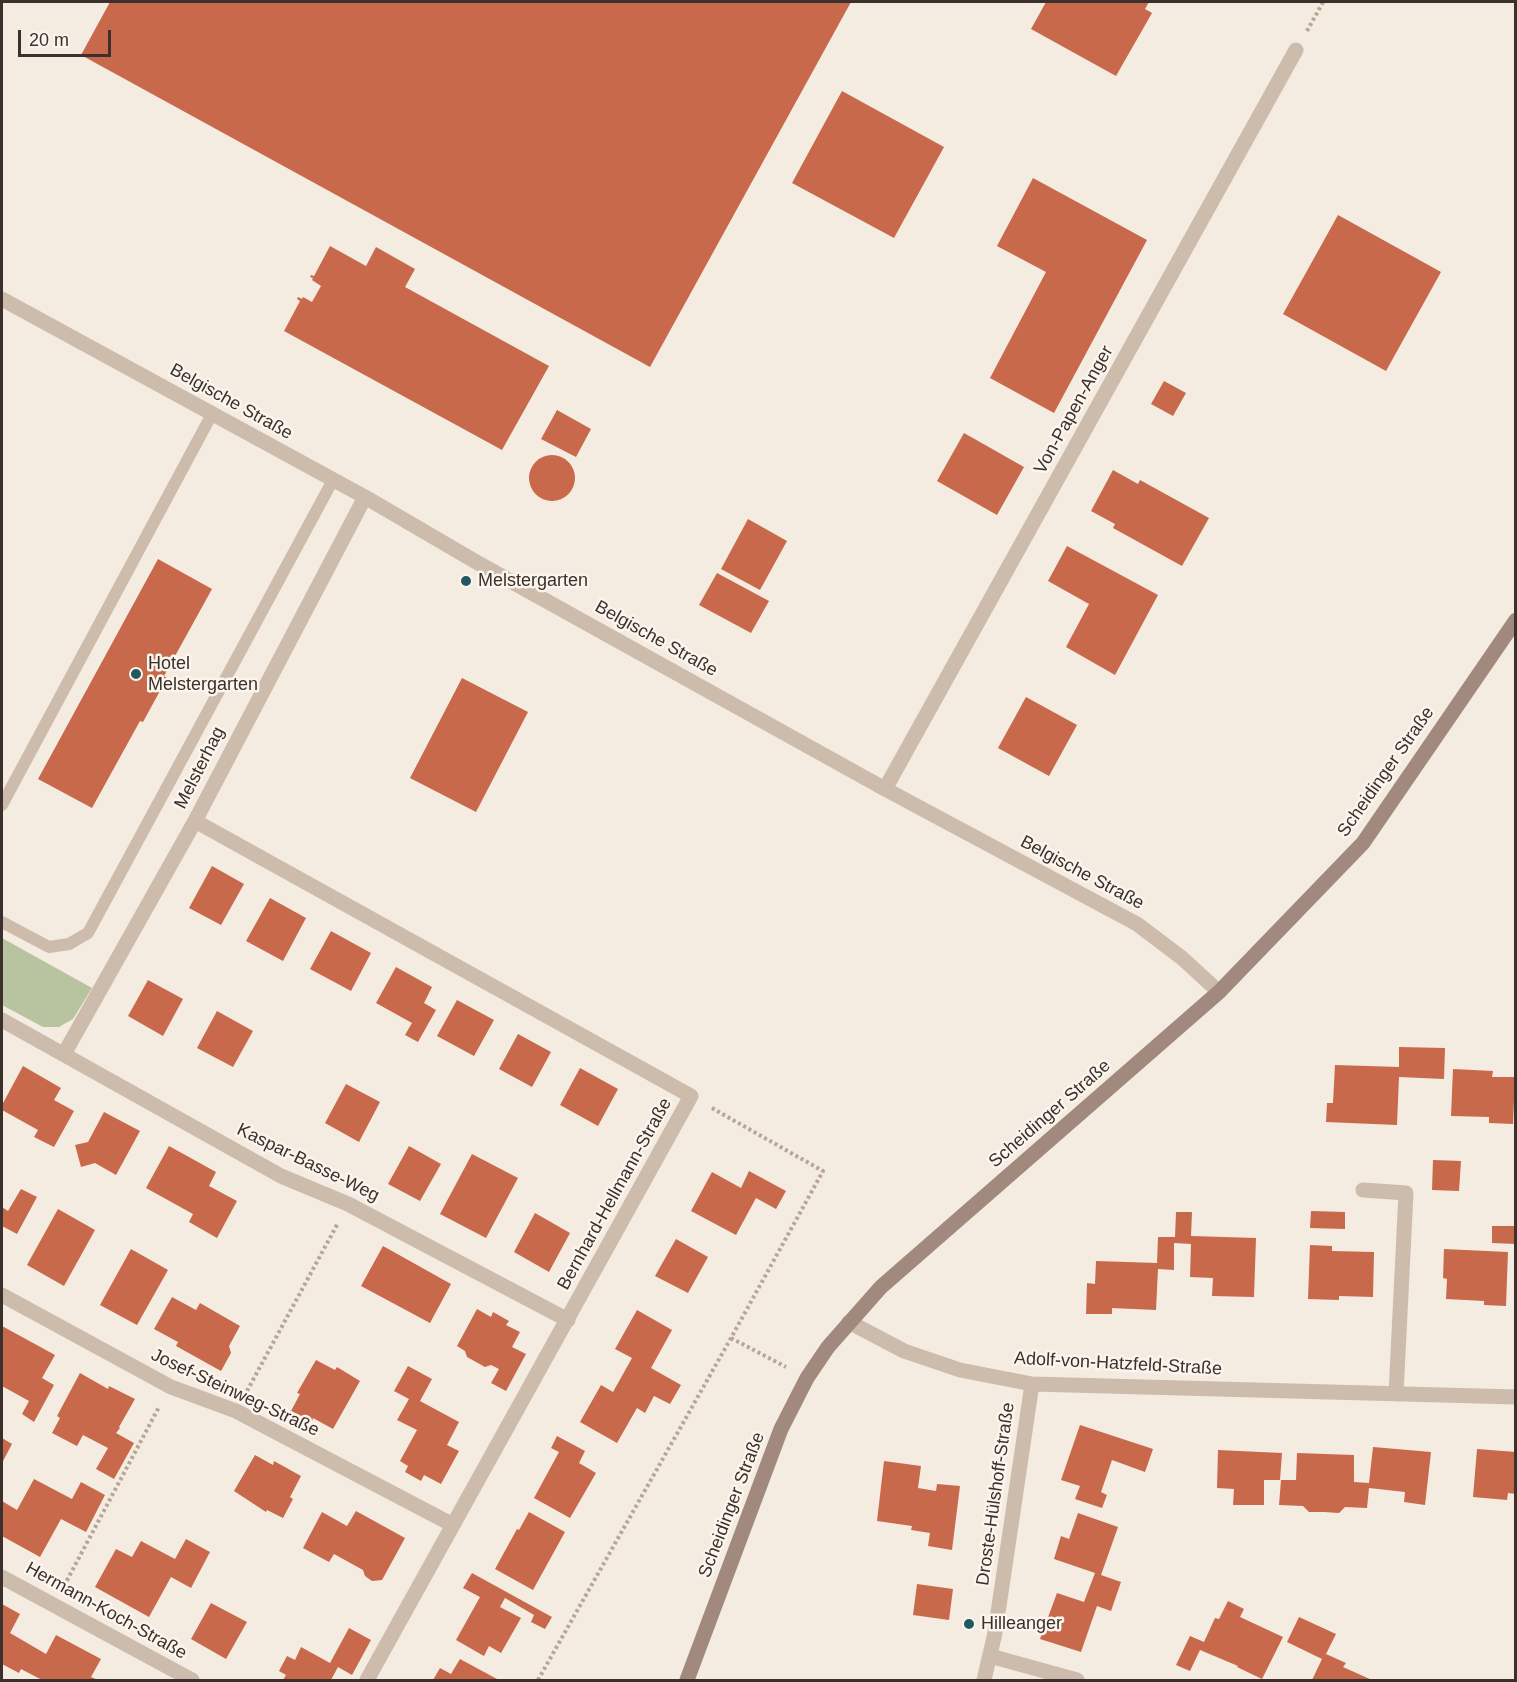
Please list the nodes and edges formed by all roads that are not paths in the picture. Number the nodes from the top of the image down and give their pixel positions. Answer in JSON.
{"nodes":[{"id":1,"x":1296,"y":50,"type":"road end"},
{"id":2,"x":2,"y":299,"type":"edge"},
{"id":3,"x":212,"y":414,"type":"junction"},
{"id":4,"x":333,"y":480,"type":"junction"},
{"id":5,"x":365,"y":497,"type":"junction"},
{"id":6,"x":1515,"y":620,"type":"edge"},
{"id":7,"x":885,"y":789,"type":"junction"},
{"id":8,"x":2,"y":806,"type":"edge"},
{"id":9,"x":195,"y":821,"type":"junction"},
{"id":10,"x":2,"y":922,"type":"edge"},
{"id":11,"x":1219,"y":992,"type":"junction"},
{"id":12,"x":2,"y":1020,"type":"edge"},
{"id":13,"x":64,"y":1054,"type":"junction"},
{"id":14,"x":1363,"y":1190,"type":"dead end"},
{"id":15,"x":2,"y":1295,"type":"edge"},
{"id":16,"x":568,"y":1320,"type":"junction"},
{"id":17,"x":849,"y":1322,"type":"junction"},
{"id":18,"x":1032,"y":1384,"type":"junction"},
{"id":19,"x":1396,"y":1394,"type":"junction"},
{"id":20,"x":1515,"y":1398,"type":"edge"},
{"id":21,"x":453,"y":1525,"type":"junction"},
{"id":22,"x":2,"y":1577,"type":"edge"},
{"id":23,"x":990,"y":1656,"type":"junction"},
{"id":24,"x":192,"y":1680,"type":"edge"},
{"id":25,"x":367,"y":1680,"type":"edge"},
{"id":26,"x":687,"y":1680,"type":"edge"},
{"id":27,"x":984,"y":1680,"type":"edge"},
{"id":28,"x":1077,"y":1680,"type":"edge"}],
"edges":[{"from":1,"to":7,"type":"street","name":"Von-Papen-Anger"},
{"from":2,"to":3,"type":"street","name":"Belgische Straße"},
{"from":3,"to":4,"type":"street","name":"Belgische Straße"},
{"from":3,"to":8,"type":"lane"},
{"from":4,"to":5,"type":"street","name":"Belgische Straße"},
{"from":4,"to":10,"type":"lane"},
{"from":5,"to":7,"type":"street","name":"Belgische Straße"},
{"from":5,"to":9,"type":"street","name":"Melsterhag"},
{"from":6,"to":11,"type":"main road","name":"Scheidinger Straße"},
{"from":7,"to":11,"type":"street","name":"Belgische Straße"},
{"from":9,"to":13,"type":"street","name":"Melsterhag"},
{"from":9,"to":16,"type":"street","name":"Bernhard-Hellmann-Straße"},
{"from":11,"to":17,"type":"main road","name":"Scheidinger Straße"},
{"from":12,"to":13,"type":"street","name":"Kaspar-Basse-Weg"},
{"from":13,"to":16,"type":"street","name":"Kaspar-Basse-Weg"},
{"from":14,"to":19,"type":"street"},
{"from":15,"to":21,"type":"street","name":"Josef-Steinweg-Straße"},
{"from":16,"to":21,"type":"street","name":"Bernhard-Hellmann-Straße"},
{"from":17,"to":18,"type":"street","name":"Adolf-von-Hatzfeld-Straße"},
{"from":17,"to":26,"type":"main road","name":"Scheidinger Straße"},
{"from":18,"to":19,"type":"street","name":"Adolf-von-Hatzfeld-Straße"},
{"from":18,"to":23,"type":"street","name":"Droste-Hülshoff-Straße"},
{"from":19,"to":20,"type":"street","name":"Adolf-von-Hatzfeld-Straße"},
{"from":21,"to":25,"type":"street","name":"Bernhard-Hellmann-Straße"},
{"from":22,"to":24,"type":"street","name":"Hermann-Koch-Straße"},
{"from":23,"to":27,"type":"street","name":"Droste-Hülshoff-Straße"},
{"from":23,"to":28,"type":"street"}]}
